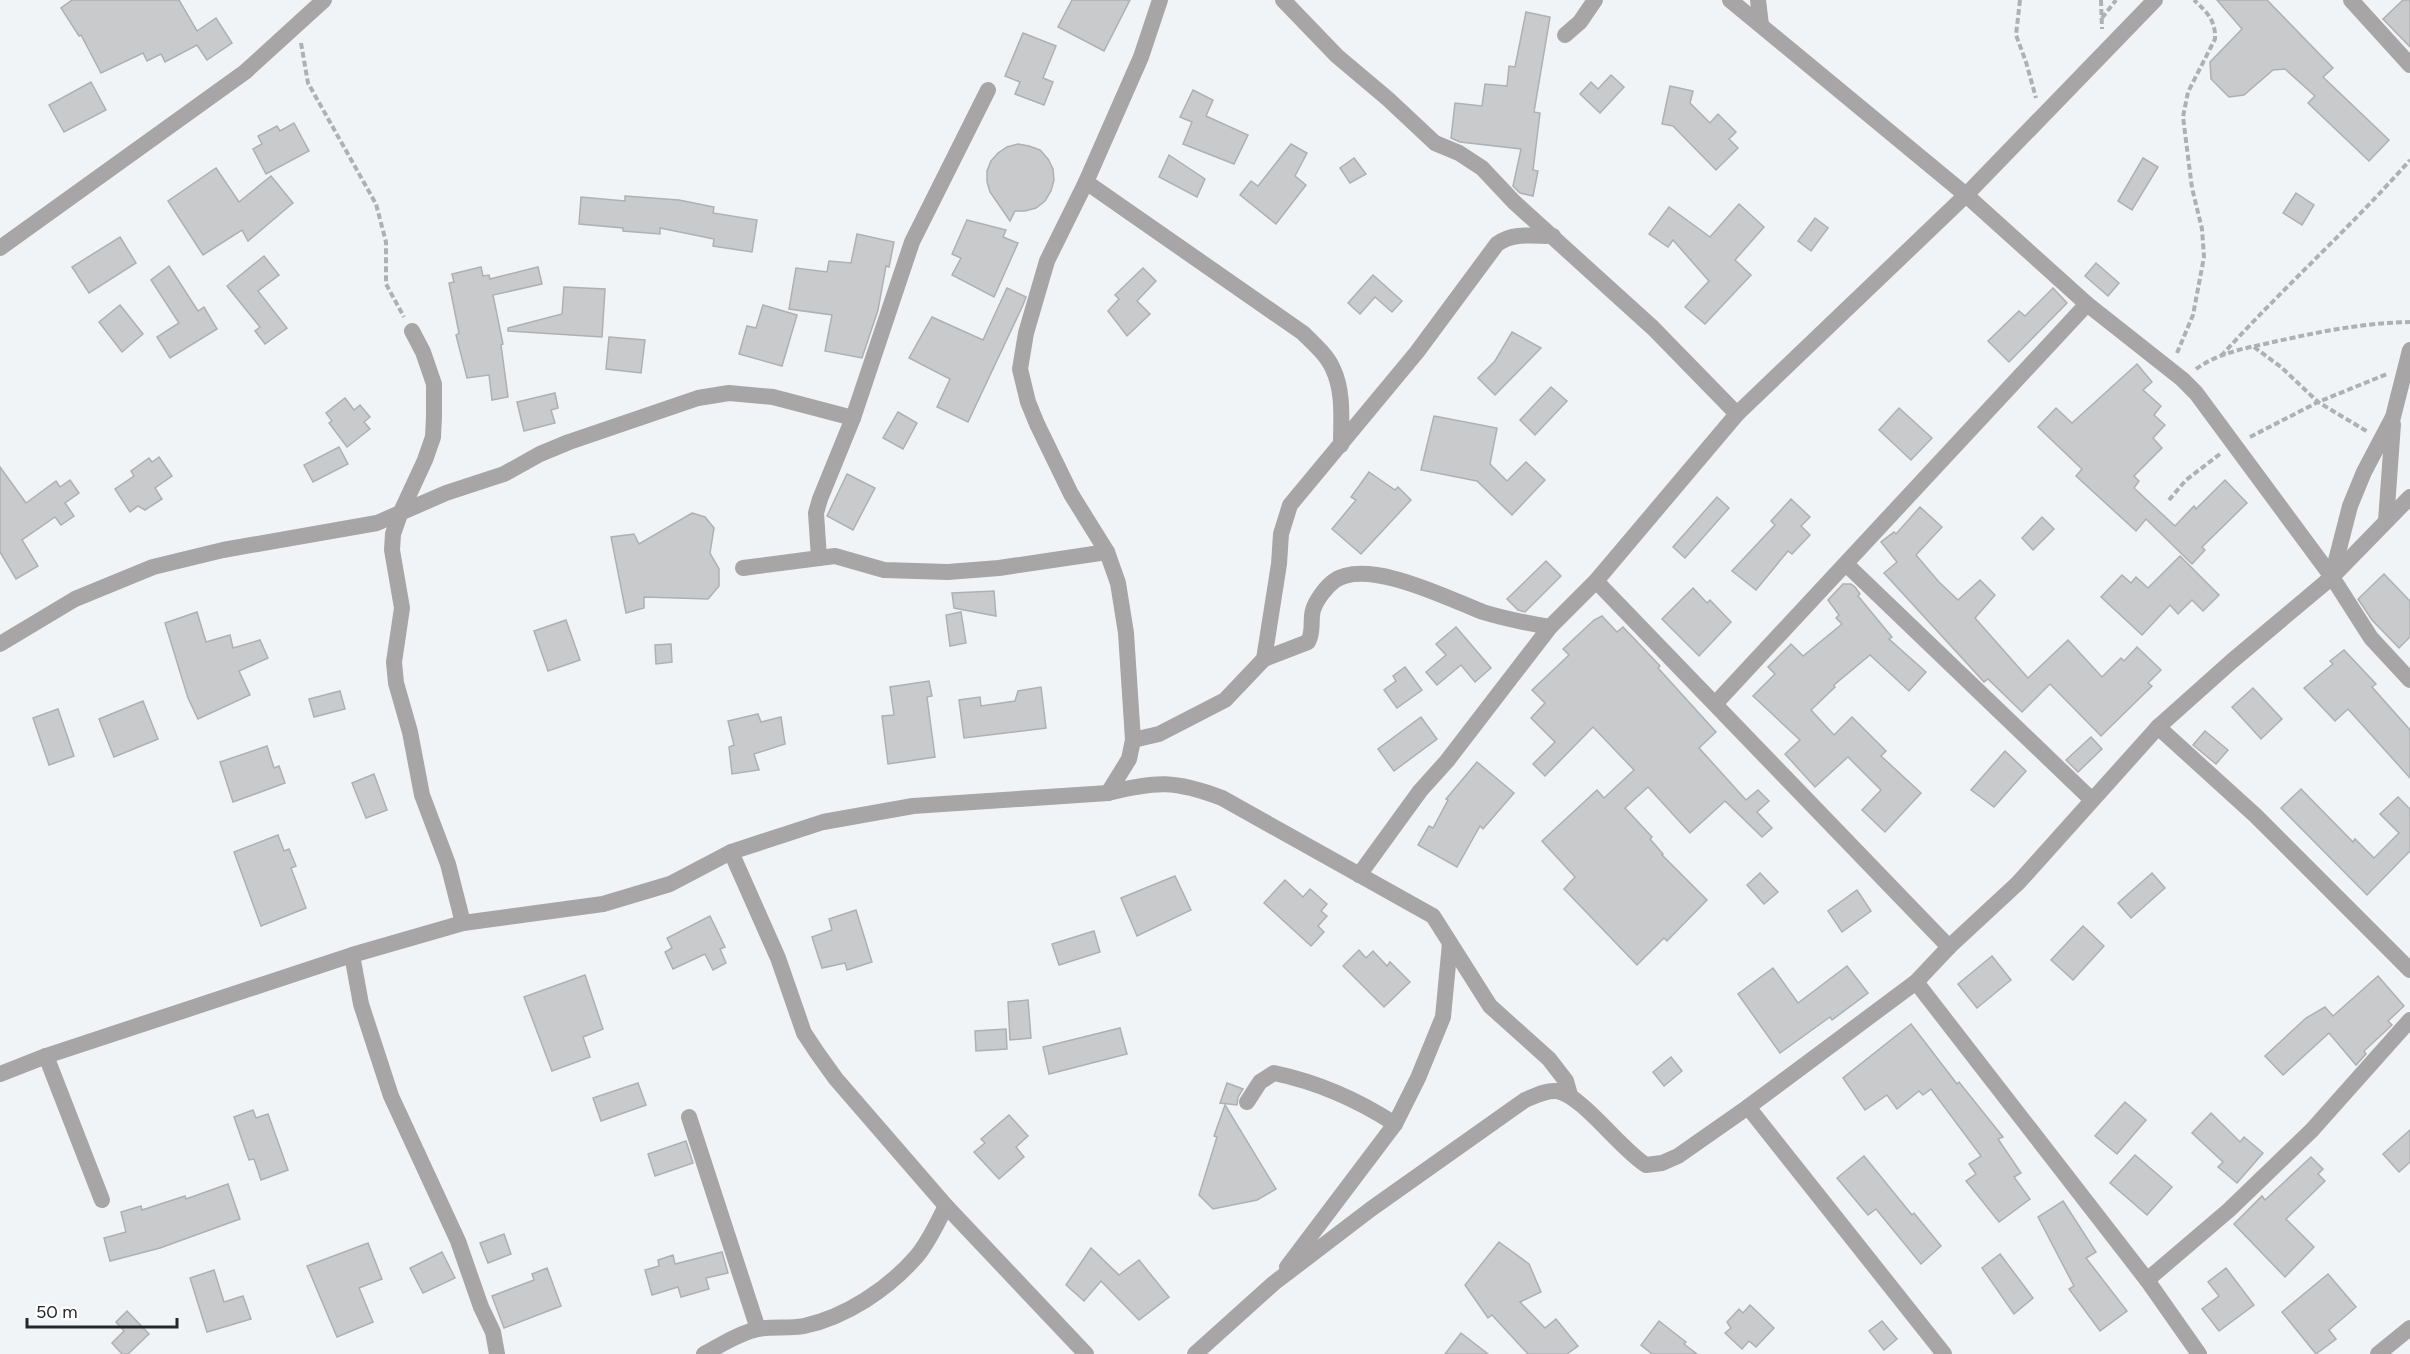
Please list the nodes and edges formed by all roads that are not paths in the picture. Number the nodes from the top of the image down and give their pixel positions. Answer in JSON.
{"nodes":[{"id":1,"x":323,"y":0,"type":"edge"},
{"id":2,"x":1160,"y":0,"type":"edge"},
{"id":3,"x":1283,"y":0,"type":"edge"},
{"id":4,"x":1595,"y":0,"type":"edge"},
{"id":5,"x":1730,"y":0,"type":"edge"},
{"id":6,"x":1758,"y":0,"type":"edge"},
{"id":7,"x":2154,"y":0,"type":"edge"},
{"id":8,"x":2351,"y":0,"type":"edge"},
{"id":9,"x":1761,"y":25,"type":"junction"},
{"id":10,"x":1565,"y":35,"type":"dead end"},
{"id":11,"x":2410,"y":65,"type":"edge"},
{"id":12,"x":988,"y":90,"type":"dead end"},
{"id":13,"x":1086,"y":182,"type":"junction"},
{"id":14,"x":1966,"y":195,"type":"junction"},
{"id":15,"x":1553,"y":236,"type":"junction"},
{"id":16,"x":0,"y":248,"type":"edge"},
{"id":17,"x":2087,"y":304,"type":"junction"},
{"id":18,"x":411,"y":331,"type":"road end"},
{"id":19,"x":2409,"y":358,"type":"edge"},
{"id":20,"x":1737,"y":414,"type":"junction"},
{"id":21,"x":2393,"y":417,"type":"junction"},
{"id":22,"x":853,"y":418,"type":"junction"},
{"id":23,"x":1341,"y":445,"type":"junction"},
{"id":24,"x":2410,"y":497,"type":"edge"},
{"id":25,"x":400,"y":514,"type":"junction"},
{"id":26,"x":2386,"y":521,"type":"junction"},
{"id":27,"x":1107,"y":552,"type":"junction"},
{"id":28,"x":819,"y":558,"type":"junction"},
{"id":29,"x":1845,"y":564,"type":"junction"},
{"id":30,"x":743,"y":568,"type":"dead end"},
{"id":31,"x":2331,"y":577,"type":"junction"},
{"id":32,"x":1596,"y":580,"type":"junction"},
{"id":33,"x":1550,"y":627,"type":"junction"},
{"id":34,"x":0,"y":644,"type":"edge"},
{"id":35,"x":1264,"y":659,"type":"junction"},
{"id":36,"x":2410,"y":680,"type":"edge"},
{"id":37,"x":1715,"y":704,"type":"junction"},
{"id":38,"x":2158,"y":727,"type":"junction"},
{"id":39,"x":1133,"y":740,"type":"junction"},
{"id":40,"x":1108,"y":793,"type":"junction"},
{"id":41,"x":2092,"y":800,"type":"junction"},
{"id":42,"x":731,"y":852,"type":"junction"},
{"id":43,"x":1359,"y":875,"type":"junction"},
{"id":44,"x":464,"y":923,"type":"junction"},
{"id":45,"x":1450,"y":943,"type":"junction"},
{"id":46,"x":1949,"y":947,"type":"junction"},
{"id":47,"x":352,"y":955,"type":"junction"},
{"id":48,"x":2410,"y":970,"type":"edge"},
{"id":49,"x":1916,"y":982,"type":"junction"},
{"id":50,"x":2410,"y":1020,"type":"edge"},
{"id":51,"x":46,"y":1056,"type":"junction"},
{"id":52,"x":0,"y":1074,"type":"edge"},
{"id":53,"x":1570,"y":1095,"type":"junction"},
{"id":54,"x":1247,"y":1102,"type":"dead end"},
{"id":55,"x":1748,"y":1107,"type":"junction"},
{"id":56,"x":689,"y":1117,"type":"dead end"},
{"id":57,"x":1395,"y":1124,"type":"junction"},
{"id":58,"x":102,"y":1200,"type":"dead end"},
{"id":59,"x":946,"y":1206,"type":"junction"},
{"id":60,"x":2147,"y":1280,"type":"junction"},
{"id":61,"x":1274,"y":1283,"type":"junction"},
{"id":62,"x":2410,"y":1328,"type":"edge"},
{"id":63,"x":758,"y":1329,"type":"junction"},
{"id":64,"x":497,"y":1354,"type":"edge"},
{"id":65,"x":704,"y":1354,"type":"edge"},
{"id":66,"x":1086,"y":1354,"type":"edge"},
{"id":67,"x":1195,"y":1354,"type":"edge"},
{"id":68,"x":1944,"y":1354,"type":"edge"},
{"id":69,"x":2199,"y":1354,"type":"edge"},
{"id":70,"x":2378,"y":1354,"type":"edge"}],
"edges":[{"from":1,"to":16,"type":"street"},
{"from":2,"to":13,"type":"street"},
{"from":3,"to":15,"type":"street"},
{"from":4,"to":10,"type":"street"},
{"from":5,"to":9,"type":"street"},
{"from":6,"to":9,"type":"street"},
{"from":7,"to":14,"type":"street"},
{"from":8,"to":11,"type":"street"},
{"from":9,"to":14,"type":"street"},
{"from":12,"to":22,"type":"street"},
{"from":13,"to":23,"type":"street"},
{"from":13,"to":27,"type":"street"},
{"from":14,"to":17,"type":"street"},
{"from":14,"to":20,"type":"street"},
{"from":15,"to":20,"type":"street"},
{"from":15,"to":23,"type":"street"},
{"from":17,"to":29,"type":"street"},
{"from":17,"to":31,"type":"street"},
{"from":18,"to":25,"type":"street"},
{"from":19,"to":21,"type":"street"},
{"from":20,"to":32,"type":"street"},
{"from":21,"to":26,"type":"street"},
{"from":21,"to":31,"type":"street"},
{"from":22,"to":25,"type":"street"},
{"from":22,"to":28,"type":"street"},
{"from":23,"to":35,"type":"street"},
{"from":24,"to":26,"type":"street"},
{"from":25,"to":34,"type":"street"},
{"from":25,"to":44,"type":"street"},
{"from":26,"to":31,"type":"street"},
{"from":27,"to":28,"type":"street"},
{"from":27,"to":39,"type":"street"},
{"from":28,"to":30,"type":"street"},
{"from":29,"to":37,"type":"street"},
{"from":29,"to":41,"type":"street"},
{"from":31,"to":36,"type":"street"},
{"from":31,"to":38,"type":"street"},
{"from":32,"to":33,"type":"street"},
{"from":32,"to":37,"type":"street"},
{"from":33,"to":35,"type":"street"},
{"from":33,"to":43,"type":"street"},
{"from":35,"to":39,"type":"street"},
{"from":37,"to":46,"type":"street"},
{"from":38,"to":41,"type":"street"},
{"from":38,"to":48,"type":"street"},
{"from":39,"to":40,"type":"street"},
{"from":40,"to":42,"type":"street"},
{"from":40,"to":43,"type":"street"},
{"from":41,"to":46,"type":"street"},
{"from":42,"to":44,"type":"street"},
{"from":42,"to":59,"type":"street"},
{"from":43,"to":45,"type":"street"},
{"from":44,"to":47,"type":"street"},
{"from":45,"to":53,"type":"street"},
{"from":45,"to":57,"type":"street"},
{"from":46,"to":49,"type":"street"},
{"from":47,"to":51,"type":"street"},
{"from":47,"to":64,"type":"street"},
{"from":49,"to":55,"type":"street"},
{"from":49,"to":60,"type":"street"},
{"from":50,"to":60,"type":"street"},
{"from":51,"to":52,"type":"street"},
{"from":51,"to":58,"type":"street"},
{"from":53,"to":55,"type":"street"},
{"from":53,"to":61,"type":"street"},
{"from":54,"to":57,"type":"street"},
{"from":55,"to":68,"type":"street"},
{"from":56,"to":63,"type":"street"},
{"from":57,"to":61,"type":"street"},
{"from":59,"to":63,"type":"street"},
{"from":59,"to":66,"type":"street"},
{"from":60,"to":69,"type":"street"},
{"from":61,"to":67,"type":"street"},
{"from":62,"to":70,"type":"street"},
{"from":63,"to":65,"type":"street"}]}
